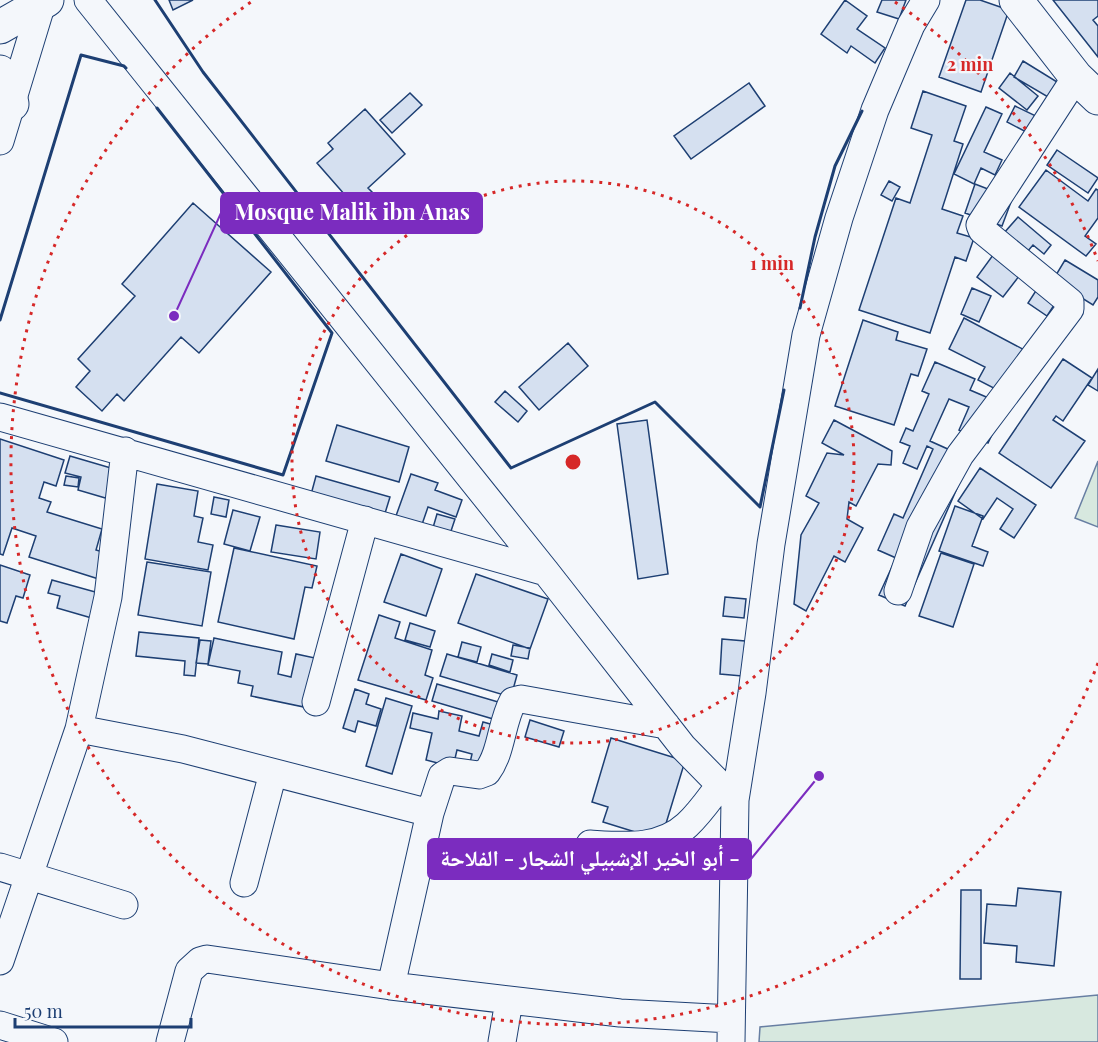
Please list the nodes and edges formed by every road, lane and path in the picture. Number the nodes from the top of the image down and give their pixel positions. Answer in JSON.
{"nodes":[{"id":1,"x":88,"y":0,"type":"edge"},
{"id":2,"x":926,"y":0,"type":"edge"},
{"id":3,"x":1016,"y":0,"type":"edge"},
{"id":4,"x":44,"y":2,"type":"edge"},
{"id":5,"x":0,"y":27,"type":"edge"},
{"id":6,"x":0,"y":72,"type":"edge"},
{"id":7,"x":1087,"y":87,"type":"edge"},
{"id":8,"x":12,"y":104,"type":"junction"},
{"id":9,"x":0,"y":141,"type":"edge"},
{"id":10,"x":0,"y":417,"type":"edge"},
{"id":11,"x":124,"y":451,"type":"junction"},
{"id":12,"x":365,"y":520,"type":"junction"},
{"id":13,"x":546,"y":572,"type":"junction"},
{"id":14,"x":898,"y":591,"type":"dead end"},
{"id":15,"x":316,"y":702,"type":"dead end"},
{"id":16,"x":666,"y":724,"type":"junction"},
{"id":17,"x":80,"y":729,"type":"junction"},
{"id":18,"x":273,"y":773,"type":"junction"},
{"id":19,"x":728,"y":793,"type":"junction"},
{"id":20,"x":430,"y":813,"type":"junction"},
{"id":21,"x":590,"y":844,"type":"dead end"},
{"id":22,"x":0,"y":867,"type":"edge"},
{"id":23,"x":29,"y":876,"type":"junction"},
{"id":24,"x":244,"y":882,"type":"dead end"},
{"id":25,"x":124,"y":905,"type":"dead end"},
{"id":26,"x":0,"y":962,"type":"edge"},
{"id":27,"x":391,"y":986,"type":"junction"},
{"id":28,"x":509,"y":1001,"type":"junction"},
{"id":29,"x":0,"y":1025,"type":"edge"},
{"id":30,"x":731,"y":1031,"type":"edge"},
{"id":31,"x":54,"y":1042,"type":"edge"},
{"id":32,"x":170,"y":1042,"type":"edge"},
{"id":33,"x":502,"y":1042,"type":"edge"}],
"edges":[{"from":1,"to":13,"type":"street"},
{"from":2,"to":19,"type":"street"},
{"from":3,"to":7,"type":"main road"},
{"from":4,"to":5,"type":"main road"},
{"from":4,"to":8,"type":"street"},
{"from":6,"to":8,"type":"main road"},
{"from":7,"to":14,"type":"street"},
{"from":8,"to":9,"type":"street"},
{"from":10,"to":11,"type":"street"},
{"from":11,"to":12,"type":"street"},
{"from":11,"to":17,"type":"street"},
{"from":12,"to":13,"type":"street"},
{"from":12,"to":15,"type":"street"},
{"from":13,"to":16,"type":"street"},
{"from":16,"to":19,"type":"street"},
{"from":16,"to":20,"type":"street"},
{"from":17,"to":18,"type":"street"},
{"from":17,"to":23,"type":"street"},
{"from":18,"to":20,"type":"street"},
{"from":18,"to":24,"type":"street"},
{"from":19,"to":21,"type":"street"},
{"from":19,"to":30,"type":"street"},
{"from":20,"to":27,"type":"street"},
{"from":22,"to":23,"type":"street"},
{"from":23,"to":25,"type":"street"},
{"from":23,"to":26,"type":"street"},
{"from":27,"to":28,"type":"street"},
{"from":27,"to":32,"type":"street"},
{"from":28,"to":30,"type":"street"},
{"from":28,"to":33,"type":"street"},
{"from":29,"to":31,"type":"street"}]}
